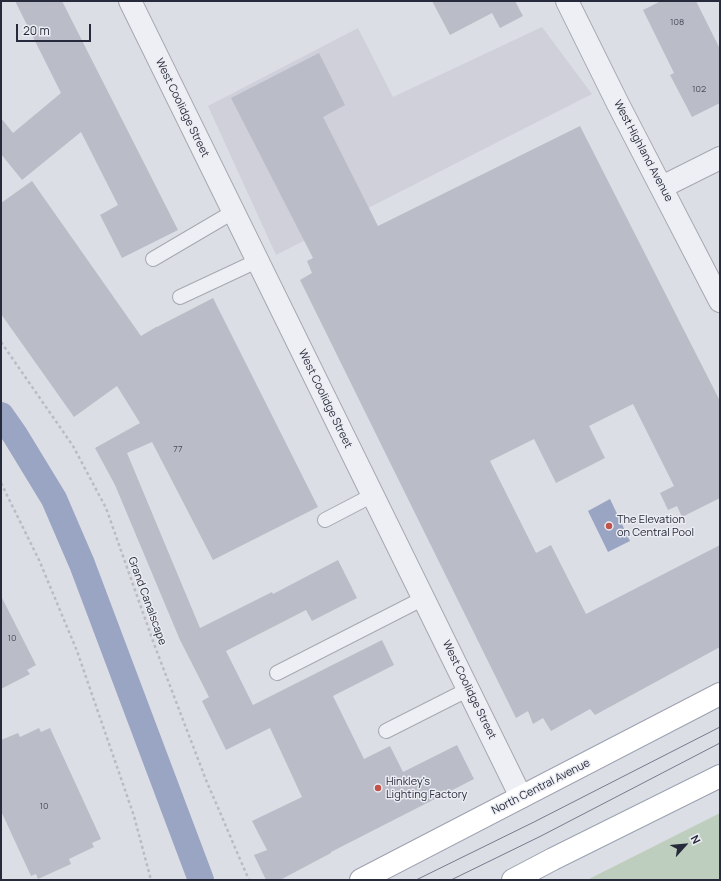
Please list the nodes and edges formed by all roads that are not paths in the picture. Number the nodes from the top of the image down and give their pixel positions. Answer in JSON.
{"nodes":[{"id":1,"x":130,"y":1,"type":"edge"},
{"id":2,"x":567,"y":1,"type":"edge"},
{"id":3,"x":720,"y":158,"type":"edge"},
{"id":4,"x":662,"y":188,"type":"junction"},
{"id":5,"x":233,"y":212,"type":"junction"},
{"id":6,"x":153,"y":259,"type":"dead end"},
{"id":7,"x":257,"y":260,"type":"junction"},
{"id":8,"x":180,"y":297,"type":"dead end"},
{"id":9,"x":720,"y":301,"type":"edge"},
{"id":10,"x":372,"y":495,"type":"junction"},
{"id":11,"x":325,"y":520,"type":"dead end"},
{"id":12,"x":424,"y":598,"type":"junction"},
{"id":13,"x":277,"y":673,"type":"dead end"},
{"id":14,"x":469,"y":689,"type":"junction"},
{"id":15,"x":720,"y":694,"type":"edge"},
{"id":16,"x":386,"y":731,"type":"dead end"},
{"id":17,"x":720,"y":776,"type":"edge"},
{"id":18,"x":522,"y":797,"type":"junction"},
{"id":19,"x":361,"y":880,"type":"edge"},
{"id":20,"x":513,"y":880,"type":"edge"}],
"edges":[{"from":1,"to":5,"type":"street","name":"West Coolidge Street"},
{"from":2,"to":4,"type":"street","name":"West Highland Avenue"},
{"from":3,"to":4,"type":"street"},
{"from":4,"to":9,"type":"street","name":"West Highland Avenue"},
{"from":5,"to":6,"type":"lane"},
{"from":5,"to":7,"type":"street","name":"West Coolidge Street"},
{"from":7,"to":8,"type":"lane"},
{"from":7,"to":10,"type":"street","name":"West Coolidge Street"},
{"from":10,"to":11,"type":"lane"},
{"from":10,"to":12,"type":"street","name":"West Coolidge Street"},
{"from":12,"to":13,"type":"lane"},
{"from":12,"to":14,"type":"street","name":"West Coolidge Street"},
{"from":14,"to":16,"type":"lane"},
{"from":14,"to":18,"type":"street","name":"West Coolidge Street"},
{"from":15,"to":18,"type":"main road","name":"North Central Avenue"},
{"from":17,"to":20,"type":"main road"},
{"from":18,"to":19,"type":"main road","name":"North Central Avenue"}]}
